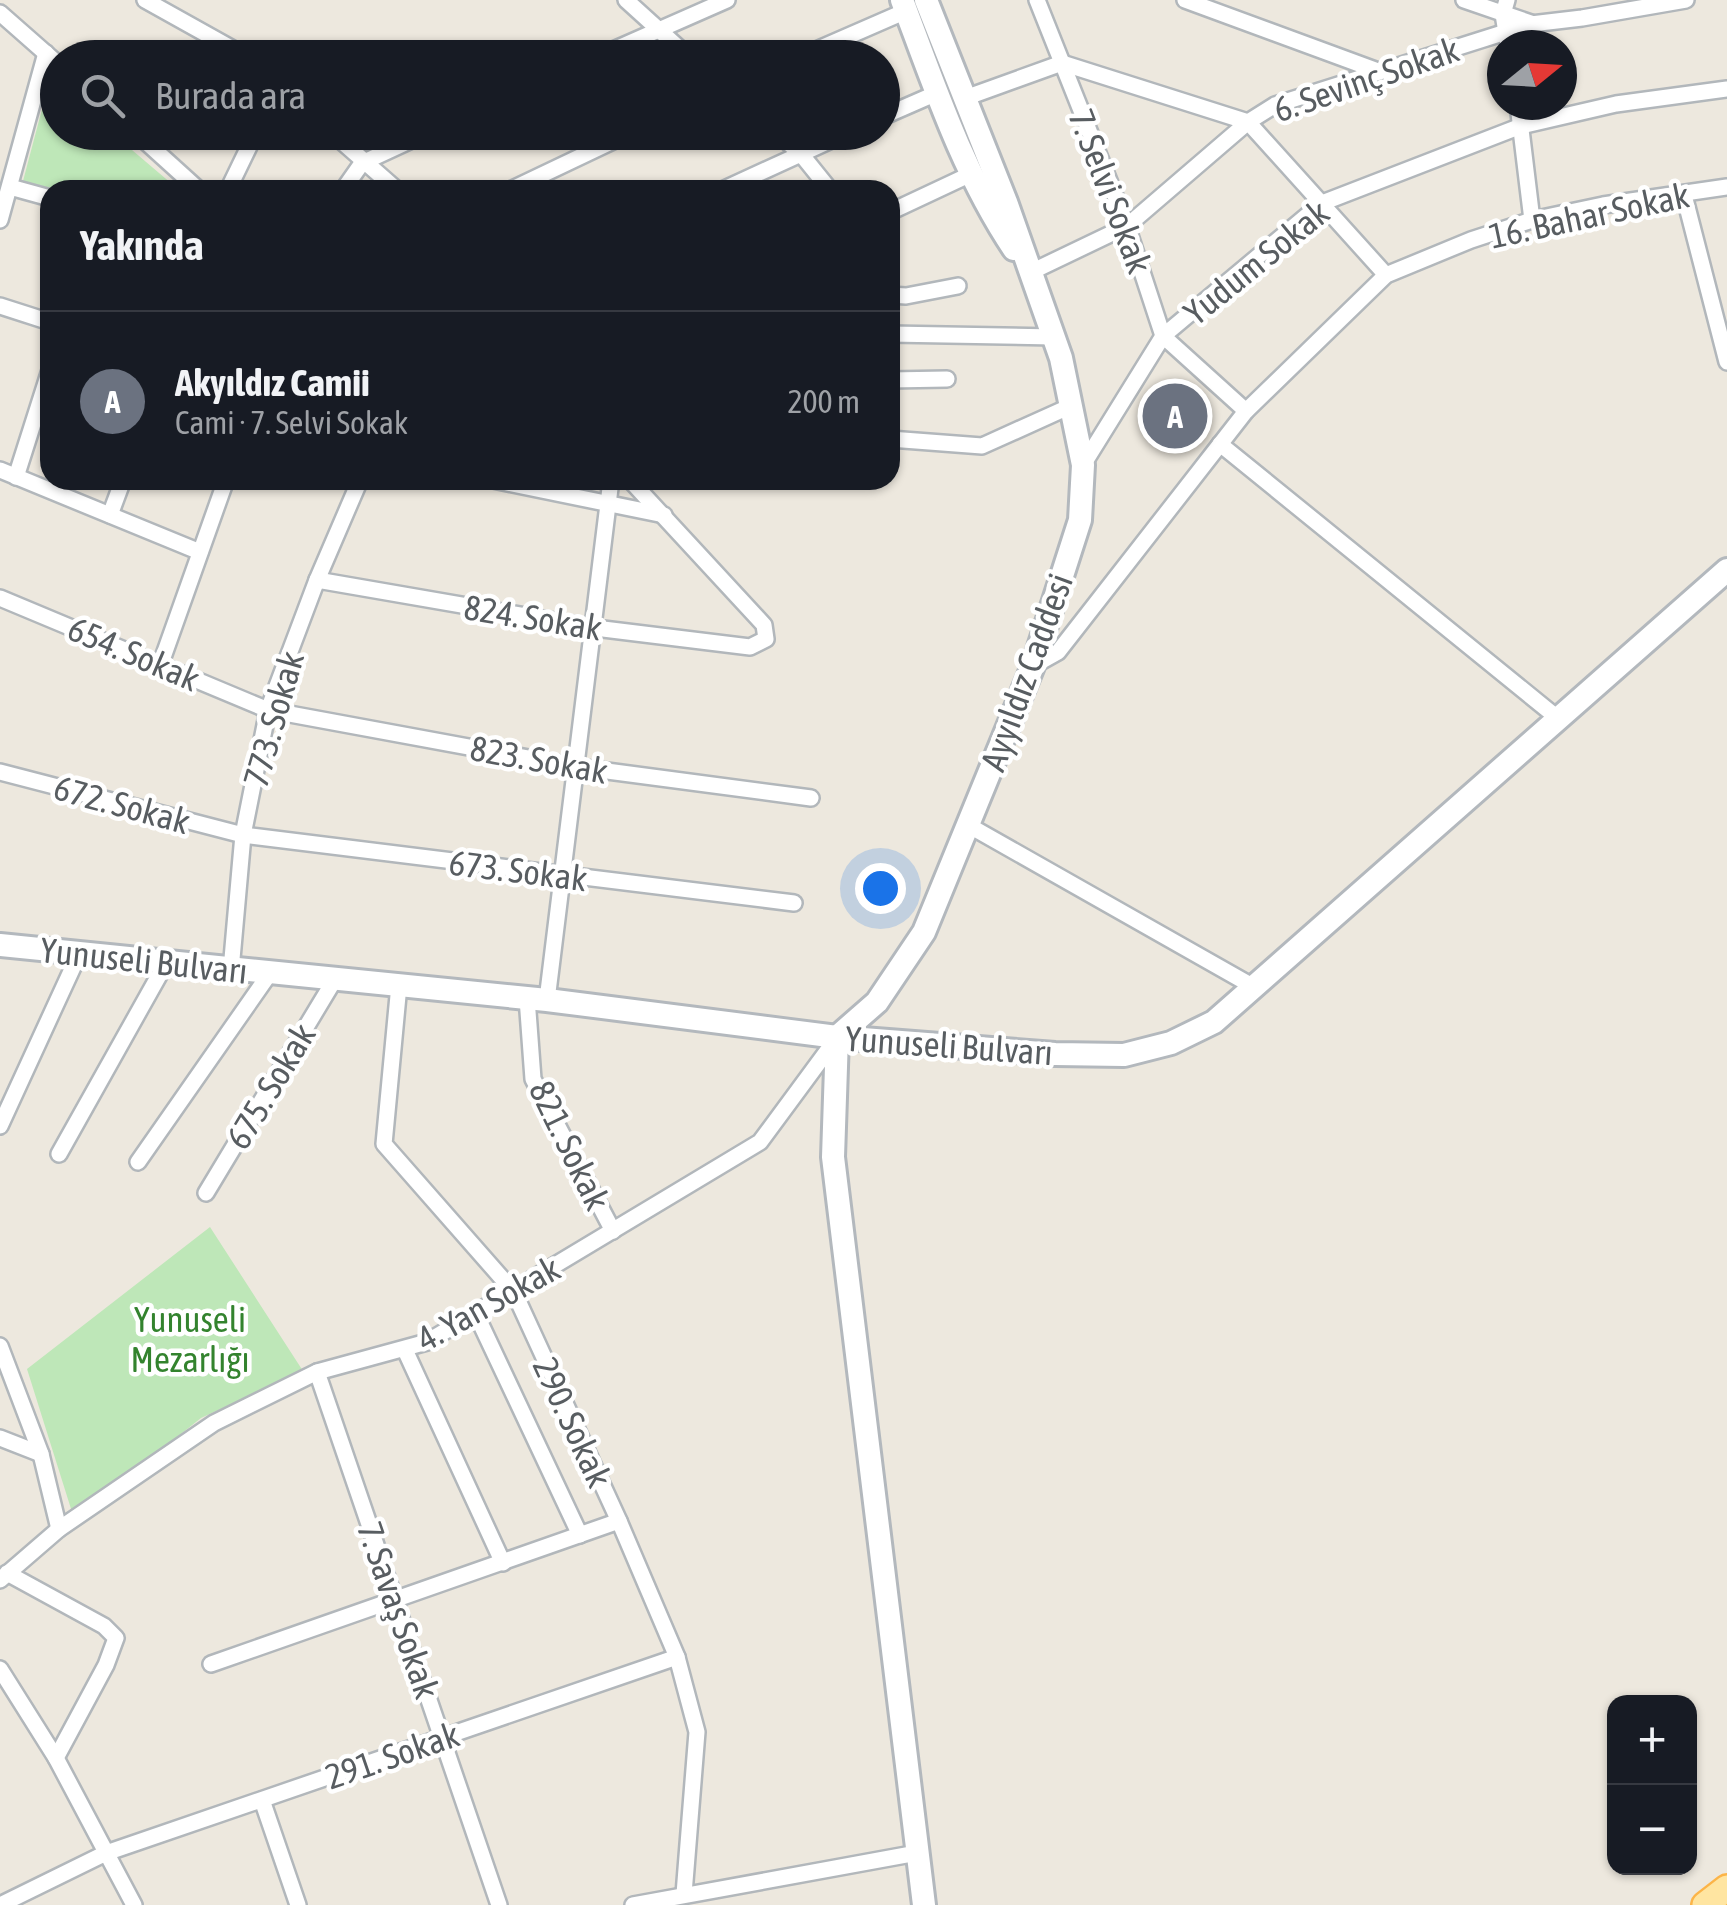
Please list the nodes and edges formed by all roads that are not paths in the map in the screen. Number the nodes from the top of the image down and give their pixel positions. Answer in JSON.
{"nodes":[{"id":1,"x":145,"y":0,"type":"edge"},
{"id":2,"x":626,"y":0,"type":"edge"},
{"id":3,"x":727,"y":0,"type":"edge"},
{"id":4,"x":1037,"y":0,"type":"edge"},
{"id":5,"x":1184,"y":0,"type":"edge"},
{"id":6,"x":1464,"y":0,"type":"edge"},
{"id":7,"x":1686,"y":0,"type":"edge"},
{"id":8,"x":911,"y":4,"type":"edge"},
{"id":9,"x":1225,"y":7,"type":"edge"},
{"id":10,"x":1505,"y":7,"type":"edge"},
{"id":11,"x":0,"y":13,"type":"edge"},
{"id":12,"x":1532,"y":24,"type":"junction"},
{"id":13,"x":658,"y":29,"type":"junction"},
{"id":14,"x":1521,"y":30,"type":"edge"},
{"id":15,"x":217,"y":40,"type":"edge"},
{"id":16,"x":634,"y":40,"type":"edge"},
{"id":17,"x":670,"y":40,"type":"edge"},
{"id":18,"x":836,"y":40,"type":"edge"},
{"id":19,"x":1487,"y":43,"type":"edge"},
{"id":20,"x":40,"y":48,"type":"edge"},
{"id":21,"x":1062,"y":62,"type":"junction"},
{"id":22,"x":1378,"y":71,"type":"junction"},
{"id":23,"x":1727,"y":88,"type":"edge"},
{"id":24,"x":937,"y":92,"type":"junction"},
{"id":25,"x":40,"y":96,"type":"edge"},
{"id":26,"x":965,"y":98,"type":"junction"},
{"id":27,"x":900,"y":109,"type":"edge"},
{"id":28,"x":1520,"y":120,"type":"edge"},
{"id":29,"x":1248,"y":122,"type":"junction"},
{"id":30,"x":1521,"y":126,"type":"junction"},
{"id":31,"x":154,"y":150,"type":"edge"},
{"id":32,"x":247,"y":150,"type":"edge"},
{"id":33,"x":350,"y":150,"type":"edge"},
{"id":34,"x":389,"y":150,"type":"edge"},
{"id":35,"x":594,"y":150,"type":"edge"},
{"id":36,"x":796,"y":150,"type":"edge"},
{"id":37,"x":810,"y":150,"type":"edge"},
{"id":38,"x":801,"y":154,"type":"junction"},
{"id":39,"x":362,"y":162,"type":"junction"},
{"id":40,"x":971,"y":174,"type":"junction"},
{"id":41,"x":188,"y":180,"type":"edge"},
{"id":42,"x":233,"y":180,"type":"edge"},
{"id":43,"x":350,"y":180,"type":"edge"},
{"id":44,"x":385,"y":180,"type":"edge"},
{"id":45,"x":531,"y":180,"type":"edge"},
{"id":46,"x":744,"y":180,"type":"edge"},
{"id":47,"x":822,"y":180,"type":"edge"},
{"id":48,"x":10,"y":187,"type":"junction"},
{"id":49,"x":1727,"y":187,"type":"edge"},
{"id":50,"x":40,"y":195,"type":"edge"},
{"id":51,"x":1684,"y":195,"type":"junction"},
{"id":52,"x":1322,"y":203,"type":"junction"},
{"id":53,"x":900,"y":207,"type":"edge"},
{"id":54,"x":0,"y":220,"type":"edge"},
{"id":55,"x":1532,"y":220,"type":"junction"},
{"id":56,"x":1127,"y":226,"type":"junction"},
{"id":57,"x":1030,"y":272,"type":"junction"},
{"id":58,"x":1386,"y":275,"type":"junction"},
{"id":59,"x":958,"y":286,"type":"dead end"},
{"id":60,"x":900,"y":296,"type":"edge"},
{"id":61,"x":0,"y":306,"type":"edge"},
{"id":62,"x":40,"y":319,"type":"edge"},
{"id":63,"x":900,"y":334,"type":"edge"},
{"id":64,"x":1163,"y":336,"type":"junction"},
{"id":65,"x":1054,"y":337,"type":"junction"},
{"id":66,"x":1727,"y":362,"type":"edge"},
{"id":67,"x":947,"y":379,"type":"dead end"},
{"id":68,"x":900,"y":380,"type":"edge"},
{"id":69,"x":40,"y":401,"type":"edge"},
{"id":70,"x":1072,"y":405,"type":"junction"},
{"id":71,"x":1246,"y":410,"type":"junction"},
{"id":72,"x":900,"y":440,"type":"edge"},
{"id":73,"x":1220,"y":444,"type":"junction"},
{"id":74,"x":1083,"y":465,"type":"junction"},
{"id":75,"x":0,"y":470,"type":"edge"},
{"id":76,"x":16,"y":477,"type":"junction"},
{"id":77,"x":40,"y":487,"type":"edge"},
{"id":78,"x":48,"y":490,"type":"edge"},
{"id":79,"x":119,"y":490,"type":"edge"},
{"id":80,"x":222,"y":490,"type":"edge"},
{"id":81,"x":356,"y":490,"type":"edge"},
{"id":82,"x":539,"y":490,"type":"edge"},
{"id":83,"x":610,"y":490,"type":"edge"},
{"id":84,"x":639,"y":490,"type":"edge"},
{"id":85,"x":610,"y":505,"type":"junction"},
{"id":86,"x":110,"y":515,"type":"junction"},
{"id":87,"x":664,"y":516,"type":"junction"},
{"id":88,"x":200,"y":552,"type":"junction"},
{"id":89,"x":1727,"y":570,"type":"edge"},
{"id":90,"x":317,"y":580,"type":"junction"},
{"id":91,"x":0,"y":598,"type":"edge"},
{"id":92,"x":595,"y":628,"type":"junction"},
{"id":93,"x":161,"y":664,"type":"junction"},
{"id":94,"x":1033,"y":666,"type":"junction"},
{"id":95,"x":268,"y":710,"type":"junction"},
{"id":96,"x":1560,"y":720,"type":"junction"},
{"id":97,"x":576,"y":767,"type":"junction"},
{"id":98,"x":0,"y":772,"type":"edge"},
{"id":99,"x":811,"y":798,"type":"dead end"},
{"id":100,"x":968,"y":824,"type":"junction"},
{"id":101,"x":243,"y":835,"type":"junction"},
{"id":102,"x":563,"y":876,"type":"junction"},
{"id":103,"x":794,"y":903,"type":"dead end"},
{"id":104,"x":0,"y":946,"type":"edge"},
{"id":105,"x":79,"y":954,"type":"junction"},
{"id":106,"x":166,"y":963,"type":"junction"},
{"id":107,"x":230,"y":970,"type":"junction"},
{"id":108,"x":270,"y":973,"type":"junction"},
{"id":109,"x":334,"y":979,"type":"junction"},
{"id":110,"x":399,"y":986,"type":"junction"},
{"id":111,"x":1254,"y":987,"type":"junction"},
{"id":112,"x":537,"y":999,"type":"junction"},
{"id":113,"x":837,"y":1037,"type":"junction"},
{"id":114,"x":0,"y":1126,"type":"edge"},
{"id":115,"x":59,"y":1154,"type":"dead end"},
{"id":116,"x":138,"y":1162,"type":"dead end"},
{"id":117,"x":206,"y":1193,"type":"dead end"},
{"id":118,"x":613,"y":1231,"type":"junction"},
{"id":119,"x":514,"y":1292,"type":"junction"},
{"id":120,"x":476,"y":1314,"type":"junction"},
{"id":121,"x":0,"y":1346,"type":"edge"},
{"id":122,"x":404,"y":1350,"type":"junction"},
{"id":123,"x":318,"y":1372,"type":"junction"},
{"id":124,"x":0,"y":1438,"type":"edge"},
{"id":125,"x":41,"y":1454,"type":"junction"},
{"id":126,"x":619,"y":1521,"type":"junction"},
{"id":127,"x":58,"y":1530,"type":"junction"},
{"id":128,"x":580,"y":1535,"type":"junction"},
{"id":129,"x":504,"y":1563,"type":"junction"},
{"id":130,"x":4,"y":1576,"type":"edge"},
{"id":131,"x":396,"y":1601,"type":"junction"},
{"id":132,"x":677,"y":1657,"type":"junction"},
{"id":133,"x":212,"y":1664,"type":"dead end"},
{"id":134,"x":0,"y":1669,"type":"edge"},
{"id":135,"x":442,"y":1738,"type":"junction"},
{"id":136,"x":56,"y":1758,"type":"junction"},
{"id":137,"x":262,"y":1800,"type":"junction"},
{"id":138,"x":917,"y":1853,"type":"junction"},
{"id":139,"x":106,"y":1854,"type":"junction"},
{"id":140,"x":1727,"y":1888,"type":"edge"},
{"id":141,"x":684,"y":1894,"type":"junction"},
{"id":142,"x":27,"y":1899,"type":"edge"},
{"id":143,"x":0,"y":1905,"type":"edge"},
{"id":144,"x":134,"y":1905,"type":"edge"},
{"id":145,"x":298,"y":1905,"type":"edge"},
{"id":146,"x":499,"y":1905,"type":"edge"},
{"id":147,"x":633,"y":1905,"type":"edge"},
{"id":148,"x":924,"y":1905,"type":"edge"},
{"id":149,"x":1704,"y":1905,"type":"edge"}],
"edges":[{"from":1,"to":15,"type":"street"},
{"from":2,"to":13,"type":"street"},
{"from":3,"to":13,"type":"street"},
{"from":4,"to":21,"type":"street","name":"7. Selvi Sokak"},
{"from":5,"to":9,"type":"street"},
{"from":6,"to":10,"type":"street"},
{"from":7,"to":12,"type":"street","name":"6. Sevinç Sokak"},
{"from":8,"to":18,"type":"street"},
{"from":8,"to":24,"type":"main road","name":"Ayyıldız Caddesi"},
{"from":8,"to":26,"type":"main road","name":"Ayyıldız Caddesi"},
{"from":9,"to":22,"type":"street"},
{"from":10,"to":12,"type":"street"},
{"from":11,"to":20,"type":"street"},
{"from":12,"to":14,"type":"street","name":"6. Sevinç Sokak"},
{"from":13,"to":16,"type":"street"},
{"from":13,"to":17,"type":"street"},
{"from":19,"to":22,"type":"street","name":"6. Sevinç Sokak"},
{"from":21,"to":26,"type":"street"},
{"from":21,"to":29,"type":"street"},
{"from":21,"to":56,"type":"street","name":"7. Selvi Sokak"},
{"from":22,"to":29,"type":"street","name":"6. Sevinç Sokak"},
{"from":23,"to":30,"type":"street","name":"Yudum Sokak"},
{"from":24,"to":27,"type":"street"},
{"from":24,"to":40,"type":"main road","name":"Ayyıldız Caddesi"},
{"from":25,"to":48,"type":"street"},
{"from":26,"to":57,"type":"main road","name":"Ayyıldız Caddesi"},
{"from":28,"to":30,"type":"street"},
{"from":29,"to":52,"type":"street"},
{"from":29,"to":56,"type":"street","name":"6. Sevinç Sokak"},
{"from":30,"to":52,"type":"street","name":"Yudum Sokak"},
{"from":30,"to":55,"type":"street"},
{"from":31,"to":41,"type":"street"},
{"from":32,"to":42,"type":"street"},
{"from":33,"to":39,"type":"street"},
{"from":34,"to":39,"type":"street"},
{"from":35,"to":45,"type":"street"},
{"from":36,"to":38,"type":"street"},
{"from":37,"to":38,"type":"street"},
{"from":38,"to":46,"type":"street"},
{"from":38,"to":47,"type":"street"},
{"from":39,"to":43,"type":"street"},
{"from":39,"to":44,"type":"street"},
{"from":40,"to":53,"type":"street"},
{"from":40,"to":57,"type":"main road","name":"Ayyıldız Caddesi"},
{"from":48,"to":50,"type":"street"},
{"from":48,"to":54,"type":"street"},
{"from":49,"to":51,"type":"street","name":"16. Bahar Sokak"},
{"from":51,"to":55,"type":"street","name":"16. Bahar Sokak"},
{"from":51,"to":66,"type":"street"},
{"from":52,"to":58,"type":"street"},
{"from":52,"to":64,"type":"street","name":"Yudum Sokak"},
{"from":55,"to":58,"type":"street","name":"16. Bahar Sokak"},
{"from":56,"to":57,"type":"street","name":"6. Sevinç Sokak"},
{"from":56,"to":64,"type":"street","name":"7. Selvi Sokak"},
{"from":57,"to":65,"type":"main road","name":"Ayyıldız Caddesi"},
{"from":58,"to":71,"type":"street","name":"16. Bahar Sokak"},
{"from":59,"to":60,"type":"street"},
{"from":61,"to":62,"type":"street"},
{"from":63,"to":65,"type":"street"},
{"from":64,"to":71,"type":"street"},
{"from":64,"to":74,"type":"street","name":"Yudum Sokak"},
{"from":65,"to":70,"type":"main road","name":"Ayyıldız Caddesi"},
{"from":67,"to":68,"type":"street"},
{"from":69,"to":76,"type":"street"},
{"from":70,"to":72,"type":"street"},
{"from":70,"to":74,"type":"main road","name":"Ayyıldız Caddesi"},
{"from":71,"to":73,"type":"street","name":"16. Bahar Sokak"},
{"from":73,"to":94,"type":"street","name":"16. Bahar Sokak"},
{"from":73,"to":96,"type":"street"},
{"from":74,"to":94,"type":"main road","name":"Ayyıldız Caddesi"},
{"from":75,"to":76,"type":"street"},
{"from":76,"to":77,"type":"street"},
{"from":78,"to":86,"type":"street"},
{"from":79,"to":86,"type":"street"},
{"from":80,"to":88,"type":"street"},
{"from":81,"to":90,"type":"street","name":"773. Sokak"},
{"from":82,"to":85,"type":"street"},
{"from":83,"to":85,"type":"street","name":"821. Sokak"},
{"from":84,"to":87,"type":"street"},
{"from":85,"to":87,"type":"street"},
{"from":85,"to":92,"type":"street","name":"821. Sokak"},
{"from":86,"to":88,"type":"street"},
{"from":87,"to":92,"type":"street","name":"824. Sokak"},
{"from":88,"to":93,"type":"street"},
{"from":89,"to":96,"type":"main road","name":"Yunuseli Bulvarı"},
{"from":90,"to":92,"type":"street","name":"824. Sokak"},
{"from":90,"to":95,"type":"street","name":"773. Sokak"},
{"from":91,"to":93,"type":"street","name":"654. Sokak"},
{"from":92,"to":97,"type":"street","name":"821. Sokak"},
{"from":93,"to":95,"type":"street","name":"654. Sokak"},
{"from":94,"to":100,"type":"main road","name":"Ayyıldız Caddesi"},
{"from":95,"to":97,"type":"street","name":"823. Sokak"},
{"from":95,"to":101,"type":"street","name":"773. Sokak"},
{"from":96,"to":111,"type":"main road","name":"Yunuseli Bulvarı"},
{"from":97,"to":99,"type":"street","name":"823. Sokak"},
{"from":97,"to":102,"type":"street","name":"821. Sokak"},
{"from":98,"to":101,"type":"street","name":"672. Sokak"},
{"from":100,"to":111,"type":"street"},
{"from":100,"to":113,"type":"main road","name":"Ayyıldız Caddesi"},
{"from":101,"to":102,"type":"street","name":"673. Sokak"},
{"from":101,"to":107,"type":"street","name":"773. Sokak"},
{"from":102,"to":103,"type":"street","name":"673. Sokak"},
{"from":102,"to":112,"type":"street","name":"821. Sokak"},
{"from":104,"to":105,"type":"main road","name":"Yunuseli Bulvarı"},
{"from":105,"to":106,"type":"main road","name":"Yunuseli Bulvarı"},
{"from":105,"to":114,"type":"street"},
{"from":106,"to":107,"type":"main road","name":"Yunuseli Bulvarı"},
{"from":106,"to":115,"type":"street"},
{"from":107,"to":108,"type":"main road","name":"Yunuseli Bulvarı"},
{"from":108,"to":109,"type":"main road","name":"Yunuseli Bulvarı"},
{"from":108,"to":116,"type":"street"},
{"from":109,"to":110,"type":"main road","name":"Yunuseli Bulvarı"},
{"from":109,"to":117,"type":"street","name":"675. Sokak"},
{"from":110,"to":112,"type":"main road","name":"Yunuseli Bulvarı"},
{"from":110,"to":119,"type":"street","name":"290. Sokak"},
{"from":111,"to":113,"type":"main road","name":"Yunuseli Bulvarı"},
{"from":112,"to":113,"type":"main road","name":"Yunuseli Bulvarı"},
{"from":112,"to":118,"type":"street","name":"821. Sokak"},
{"from":113,"to":118,"type":"street","name":"4. Yan Sokak"},
{"from":113,"to":138,"type":"main road"},
{"from":118,"to":119,"type":"street","name":"4. Yan Sokak"},
{"from":119,"to":120,"type":"street","name":"4. Yan Sokak"},
{"from":119,"to":126,"type":"street","name":"290. Sokak"},
{"from":120,"to":122,"type":"street","name":"4. Yan Sokak"},
{"from":120,"to":128,"type":"street"},
{"from":121,"to":125,"type":"street"},
{"from":122,"to":123,"type":"street","name":"4. Yan Sokak"},
{"from":122,"to":129,"type":"street"},
{"from":123,"to":127,"type":"street","name":"4. Yan Sokak"},
{"from":123,"to":131,"type":"street","name":"7. Savaş Sokak"},
{"from":124,"to":125,"type":"street"},
{"from":125,"to":127,"type":"street"},
{"from":126,"to":128,"type":"street"},
{"from":126,"to":132,"type":"street","name":"290. Sokak"},
{"from":127,"to":130,"type":"street","name":"4. Yan Sokak"},
{"from":128,"to":129,"type":"street"},
{"from":129,"to":131,"type":"street"},
{"from":130,"to":136,"type":"street"},
{"from":131,"to":133,"type":"street"},
{"from":131,"to":135,"type":"street","name":"7. Savaş Sokak"},
{"from":132,"to":135,"type":"street","name":"291. Sokak"},
{"from":132,"to":141,"type":"street","name":"290. Sokak"},
{"from":134,"to":136,"type":"street"},
{"from":135,"to":137,"type":"street","name":"291. Sokak"},
{"from":135,"to":146,"type":"street","name":"7. Savaş Sokak"},
{"from":136,"to":139,"type":"street"},
{"from":137,"to":139,"type":"street","name":"291. Sokak"},
{"from":137,"to":145,"type":"street"},
{"from":138,"to":141,"type":"street"},
{"from":138,"to":148,"type":"main road"},
{"from":139,"to":142,"type":"street","name":"291. Sokak"},
{"from":139,"to":144,"type":"street"},
{"from":140,"to":149,"type":"main road"},
{"from":141,"to":147,"type":"street"},
{"from":142,"to":143,"type":"street","name":"291. Sokak"}]}
